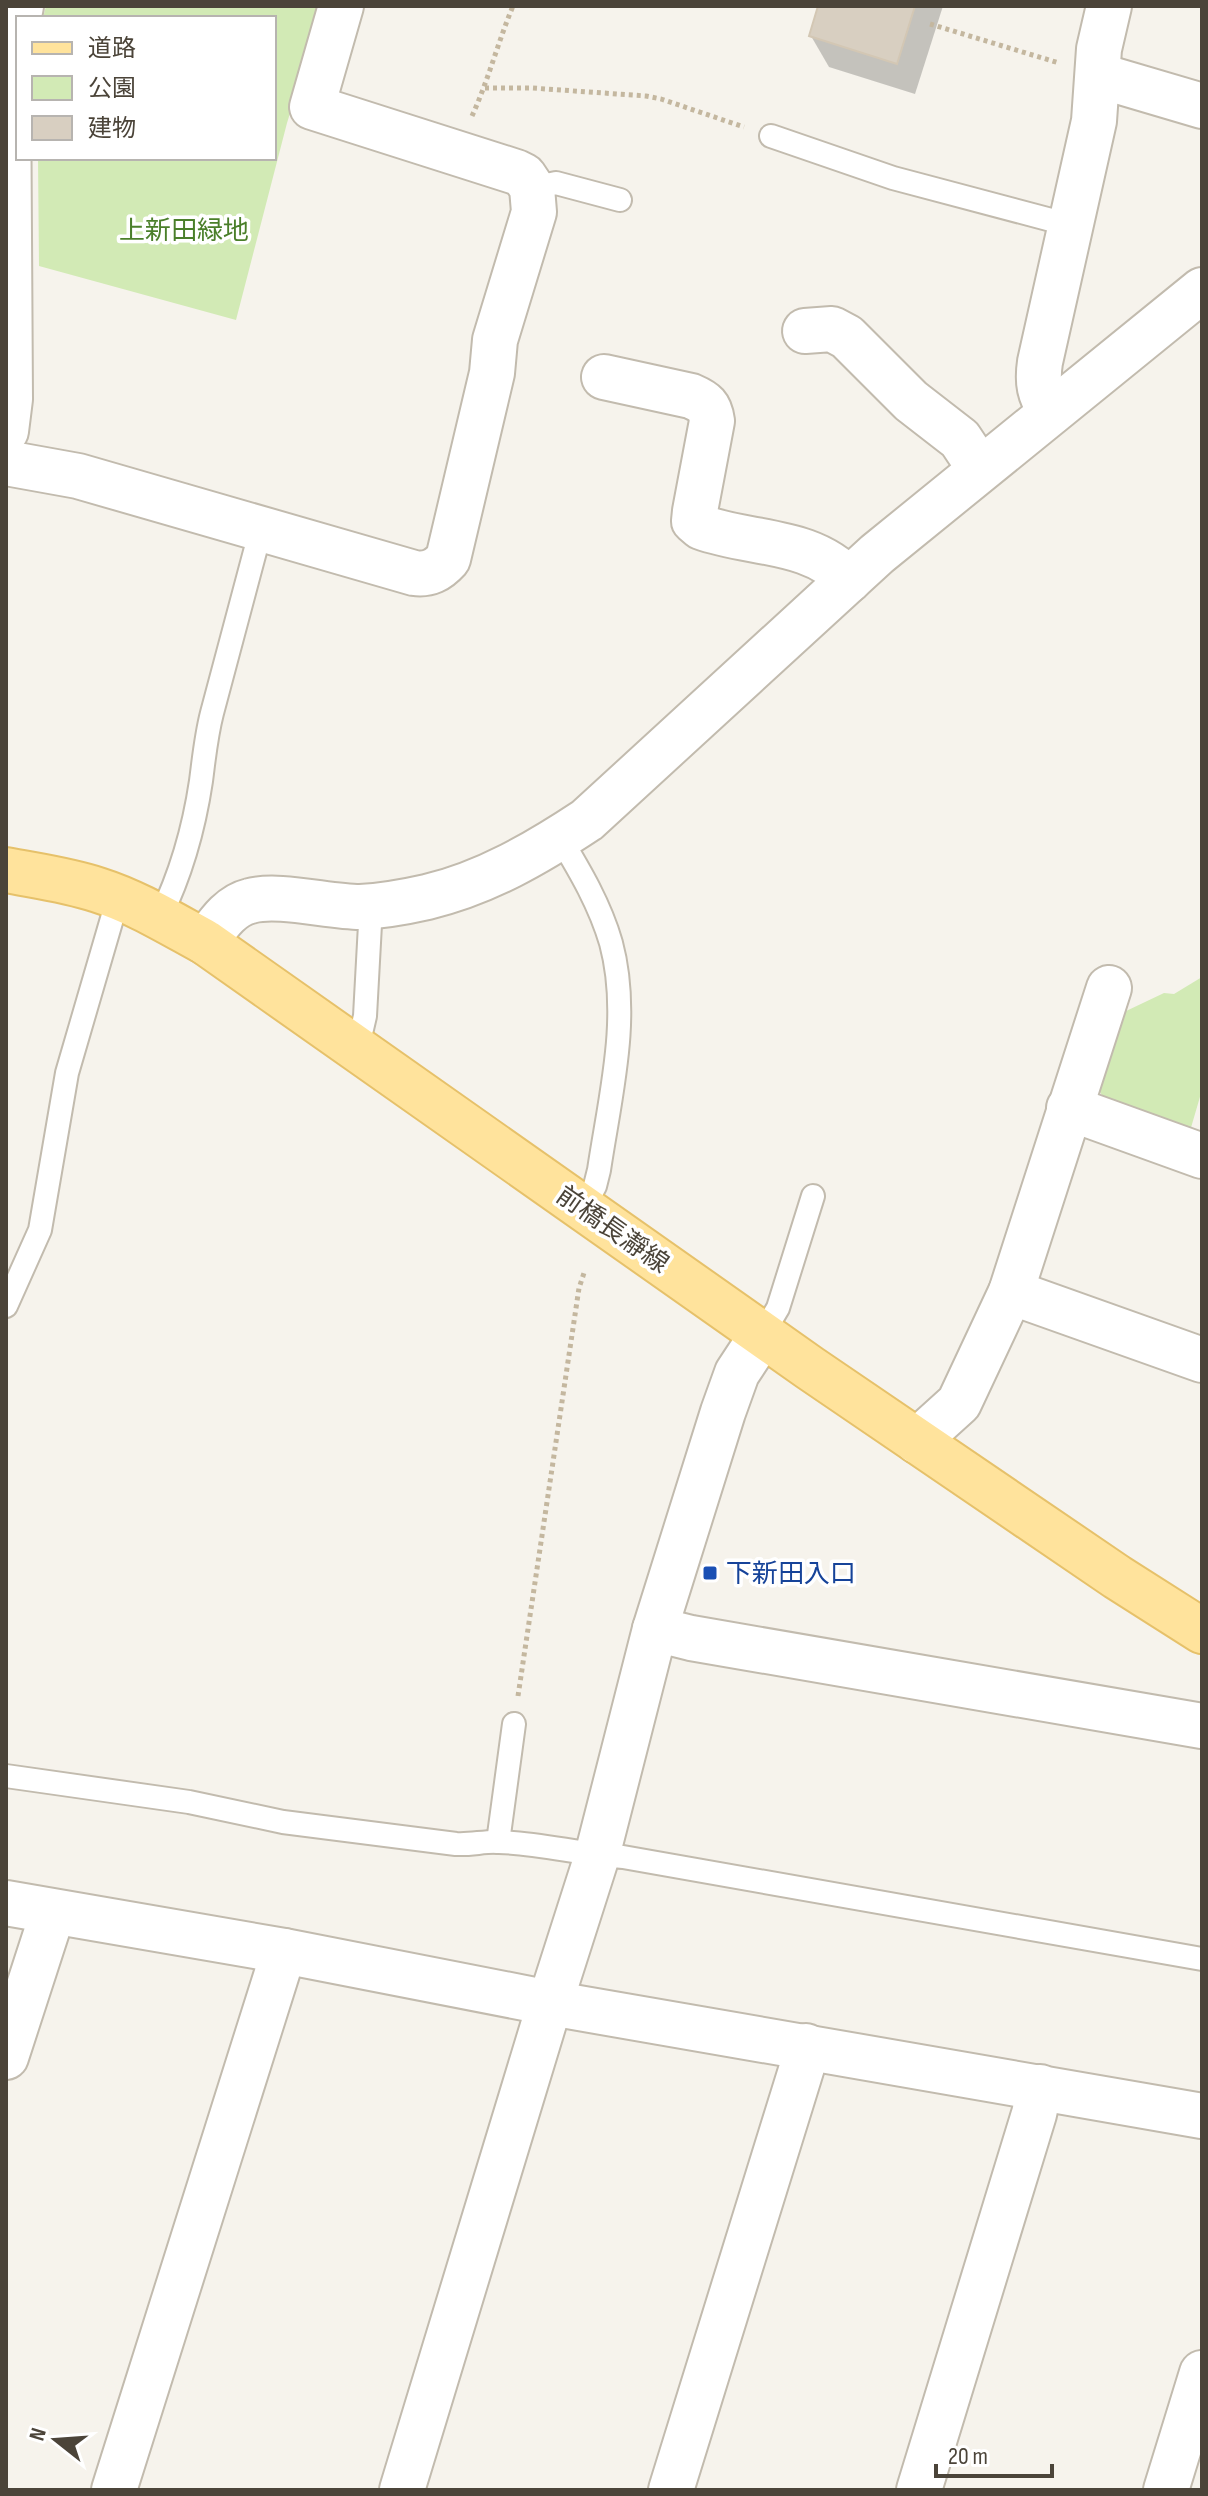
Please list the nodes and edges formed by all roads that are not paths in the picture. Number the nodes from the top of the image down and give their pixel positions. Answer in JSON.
{"nodes":[{"id":1,"x":341,"y":6,"type":"edge"},
{"id":2,"x":1109,"y":6,"type":"edge"},
{"id":3,"x":1130,"y":6,"type":"edge"},
{"id":4,"x":16,"y":29,"type":"edge"},
{"id":5,"x":8,"y":65,"type":"edge"},
{"id":6,"x":1106,"y":78,"type":"junction"},
{"id":7,"x":1202,"y":106,"type":"edge"},
{"id":8,"x":771,"y":136,"type":"road end"},
{"id":9,"x":532,"y":188,"type":"junction"},
{"id":10,"x":620,"y":200,"type":"dead end"},
{"id":11,"x":1070,"y":225,"type":"junction"},
{"id":12,"x":1202,"y":290,"type":"edge"},
{"id":13,"x":805,"y":331,"type":"dead end"},
{"id":14,"x":604,"y":376,"type":"dead end"},
{"id":15,"x":1051,"y":412,"type":"junction"},
{"id":16,"x":6,"y":431,"type":"edge"},
{"id":17,"x":6,"y":463,"type":"edge"},
{"id":18,"x":980,"y":469,"type":"junction"},
{"id":19,"x":261,"y":529,"type":"junction"},
{"id":20,"x":849,"y":580,"type":"junction"},
{"id":21,"x":560,"y":838,"type":"junction"},
{"id":22,"x":6,"y":870,"type":"edge"},
{"id":23,"x":118,"y":898,"type":"junction"},
{"id":24,"x":371,"y":906,"type":"junction"},
{"id":25,"x":160,"y":917,"type":"junction"},
{"id":26,"x":205,"y":942,"type":"junction"},
{"id":27,"x":1109,"y":988,"type":"dead end"},
{"id":28,"x":351,"y":1044,"type":"junction"},
{"id":29,"x":1069,"y":1108,"type":"junction"},
{"id":30,"x":1202,"y":1156,"type":"edge"},
{"id":31,"x":813,"y":1196,"type":"dead end"},
{"id":32,"x":583,"y":1208,"type":"junction"},
{"id":33,"x":1011,"y":1292,"type":"junction"},
{"id":34,"x":6,"y":1306,"type":"edge"},
{"id":35,"x":762,"y":1335,"type":"junction"},
{"id":36,"x":1202,"y":1360,"type":"edge"},
{"id":37,"x":917,"y":1441,"type":"junction"},
{"id":38,"x":655,"y":1629,"type":"junction"},
{"id":39,"x":1202,"y":1631,"type":"edge"},
{"id":40,"x":514,"y":1724,"type":"road end"},
{"id":41,"x":1202,"y":1726,"type":"edge"},
{"id":42,"x":6,"y":1776,"type":"edge"},
{"id":43,"x":498,"y":1842,"type":"junction"},
{"id":44,"x":597,"y":1856,"type":"junction"},
{"id":45,"x":6,"y":1903,"type":"edge"},
{"id":46,"x":53,"y":1912,"type":"junction"},
{"id":47,"x":284,"y":1951,"type":"junction"},
{"id":48,"x":1202,"y":1959,"type":"edge"},
{"id":49,"x":550,"y":2003,"type":"junction"},
{"id":50,"x":806,"y":2046,"type":"junction"},
{"id":51,"x":6,"y":2057,"type":"edge"},
{"id":52,"x":1040,"y":2087,"type":"junction"},
{"id":53,"x":1202,"y":2116,"type":"edge"},
{"id":54,"x":1202,"y":2373,"type":"edge"},
{"id":55,"x":114,"y":2490,"type":"edge"},
{"id":56,"x":402,"y":2490,"type":"edge"},
{"id":57,"x":671,"y":2490,"type":"edge"},
{"id":58,"x":919,"y":2490,"type":"edge"},
{"id":59,"x":1166,"y":2490,"type":"edge"}],
"edges":[{"from":1,"to":9,"type":"street"},
{"from":2,"to":6,"type":"street"},
{"from":3,"to":6,"type":"street"},
{"from":4,"to":5,"type":"street"},
{"from":5,"to":16,"type":"street"},
{"from":6,"to":7,"type":"street"},
{"from":6,"to":11,"type":"street"},
{"from":8,"to":11,"type":"lane"},
{"from":9,"to":10,"type":"lane"},
{"from":9,"to":19,"type":"street"},
{"from":11,"to":15,"type":"street"},
{"from":12,"to":15,"type":"street"},
{"from":13,"to":18,"type":"street"},
{"from":14,"to":20,"type":"street"},
{"from":15,"to":18,"type":"street"},
{"from":17,"to":19,"type":"street"},
{"from":18,"to":20,"type":"street"},
{"from":19,"to":25,"type":"lane"},
{"from":20,"to":21,"type":"street"},
{"from":21,"to":24,"type":"street"},
{"from":21,"to":32,"type":"lane"},
{"from":22,"to":23,"type":"main road","name":"前橋長瀞線"},
{"from":23,"to":25,"type":"main road","name":"前橋長瀞線"},
{"from":23,"to":34,"type":"lane"},
{"from":24,"to":26,"type":"street"},
{"from":24,"to":28,"type":"lane"},
{"from":25,"to":26,"type":"main road","name":"前橋長瀞線"},
{"from":26,"to":28,"type":"main road","name":"前橋長瀞線"},
{"from":27,"to":29,"type":"street"},
{"from":28,"to":32,"type":"main road","name":"前橋長瀞線"},
{"from":29,"to":30,"type":"street"},
{"from":29,"to":33,"type":"street"},
{"from":31,"to":35,"type":"lane"},
{"from":32,"to":35,"type":"main road","name":"前橋長瀞線"},
{"from":33,"to":36,"type":"street"},
{"from":33,"to":37,"type":"street"},
{"from":35,"to":37,"type":"main road","name":"前橋長瀞線"},
{"from":35,"to":38,"type":"street"},
{"from":37,"to":39,"type":"main road","name":"前橋長瀞線"},
{"from":38,"to":41,"type":"street"},
{"from":38,"to":44,"type":"street"},
{"from":40,"to":43,"type":"lane"},
{"from":42,"to":43,"type":"lane"},
{"from":43,"to":44,"type":"lane"},
{"from":44,"to":48,"type":"lane"},
{"from":44,"to":49,"type":"street"},
{"from":45,"to":46,"type":"street"},
{"from":46,"to":47,"type":"street"},
{"from":46,"to":51,"type":"street"},
{"from":47,"to":49,"type":"street"},
{"from":47,"to":55,"type":"street"},
{"from":49,"to":50,"type":"street"},
{"from":49,"to":56,"type":"street"},
{"from":50,"to":52,"type":"street"},
{"from":50,"to":57,"type":"street"},
{"from":52,"to":53,"type":"street"},
{"from":52,"to":58,"type":"street"},
{"from":54,"to":59,"type":"street"}]}
